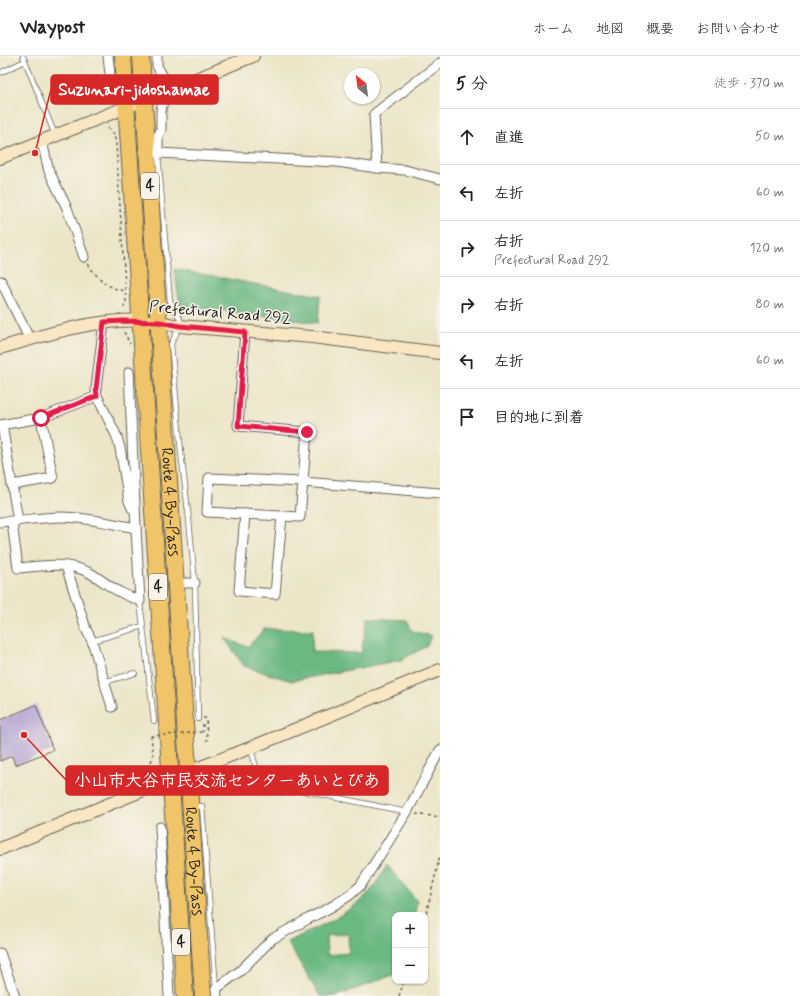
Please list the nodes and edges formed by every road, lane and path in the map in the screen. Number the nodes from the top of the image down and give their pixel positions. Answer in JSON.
{"nodes":[{"id":1,"x":108,"y":56,"type":"edge"},
{"id":2,"x":123,"y":56,"type":"edge"},
{"id":3,"x":141,"y":56,"type":"edge"},
{"id":4,"x":157,"y":56,"type":"edge"},
{"id":5,"x":253,"y":56,"type":"edge"},
{"id":6,"x":24,"y":58,"type":"edge"},
{"id":7,"x":440,"y":63,"type":"edge"},
{"id":8,"x":0,"y":73,"type":"edge"},
{"id":9,"x":165,"y":91,"type":"junction"},
{"id":10,"x":112,"y":92,"type":"dead end"},
{"id":11,"x":144,"y":100,"type":"junction"},
{"id":12,"x":126,"y":107,"type":"junction"},
{"id":13,"x":108,"y":128,"type":"dead end"},
{"id":14,"x":55,"y":136,"type":"junction"},
{"id":15,"x":42,"y":142,"type":"junction"},
{"id":16,"x":158,"y":153,"type":"junction"},
{"id":17,"x":0,"y":158,"type":"edge"},
{"id":18,"x":377,"y":168,"type":"junction"},
{"id":19,"x":440,"y":179,"type":"edge"},
{"id":20,"x":84,"y":257,"type":"joint"},
{"id":21,"x":0,"y":281,"type":"edge"},
{"id":22,"x":125,"y":291,"type":"junction"},
{"id":23,"x":123,"y":310,"type":"dead end"},
{"id":24,"x":104,"y":322,"type":"junction"},
{"id":25,"x":140,"y":322,"type":"junction"},
{"id":26,"x":159,"y":322,"type":"junction"},
{"id":27,"x":180,"y":326,"type":"junction"},
{"id":28,"x":124,"y":332,"type":"dead end"},
{"id":29,"x":245,"y":332,"type":"junction"},
{"id":30,"x":30,"y":340,"type":"junction"},
{"id":31,"x":130,"y":344,"type":"dead end"},
{"id":32,"x":0,"y":348,"type":"edge"},
{"id":33,"x":440,"y":353,"type":"edge"},
{"id":34,"x":129,"y":372,"type":"dead end"},
{"id":35,"x":97,"y":396,"type":"junction"},
{"id":36,"x":41,"y":418,"type":"junction"},
{"id":37,"x":1,"y":425,"type":"edge"},
{"id":38,"x":303,"y":482,"type":"junction"},
{"id":39,"x":12,"y":485,"type":"junction"},
{"id":40,"x":440,"y":493,"type":"edge"},
{"id":41,"x":135,"y":513,"type":"junction"},
{"id":42,"x":245,"y":514,"type":"junction"},
{"id":43,"x":282,"y":516,"type":"junction"},
{"id":44,"x":15,"y":521,"type":"junction"},
{"id":45,"x":0,"y":522,"type":"edge"},
{"id":46,"x":136,"y":528,"type":"junction"},
{"id":47,"x":66,"y":566,"type":"junction"},
{"id":48,"x":185,"y":583,"type":"dead end"},
{"id":49,"x":195,"y":583,"type":"junction"},
{"id":50,"x":150,"y":586,"type":"dead end"},
{"id":51,"x":139,"y":587,"type":"junction"},
{"id":52,"x":140,"y":601,"type":"junction"},
{"id":53,"x":143,"y":626,"type":"junction"},
{"id":54,"x":92,"y":641,"type":"junction"},
{"id":55,"x":440,"y":670,"type":"edge"},
{"id":56,"x":136,"y":673,"type":"dead end"},
{"id":57,"x":104,"y":682,"type":"junction"},
{"id":58,"x":112,"y":707,"type":"dead end"},
{"id":59,"x":198,"y":719,"type":"dead end"},
{"id":60,"x":154,"y":721,"type":"dead end"},
{"id":61,"x":207,"y":741,"type":"dead end"},
{"id":62,"x":250,"y":748,"type":"junction"},
{"id":63,"x":440,"y":750,"type":"edge"},
{"id":64,"x":150,"y":768,"type":"dead end"},
{"id":65,"x":189,"y":771,"type":"junction"},
{"id":66,"x":170,"y":779,"type":"junction"},
{"id":67,"x":407,"y":812,"type":"junction"},
{"id":68,"x":440,"y":818,"type":"edge"},
{"id":69,"x":160,"y":827,"type":"dead end"},
{"id":70,"x":0,"y":849,"type":"edge"},
{"id":71,"x":440,"y":855,"type":"edge"},
{"id":72,"x":427,"y":912,"type":"edge"},
{"id":73,"x":1,"y":958,"type":"edge"},
{"id":74,"x":403,"y":984,"type":"edge"},
{"id":75,"x":212,"y":994,"type":"edge"},
{"id":76,"x":15,"y":996,"type":"edge"},
{"id":77,"x":169,"y":996,"type":"edge"},
{"id":78,"x":185,"y":996,"type":"edge"},
{"id":79,"x":399,"y":996,"type":"edge"}],
"edges":[{"from":1,"to":10,"type":"street"},
{"from":2,"to":12,"type":"highway","name":"Route 4 By-Pass","number":"4"},
{"from":3,"to":11,"type":"highway","name":"Route 4 By-Pass","number":"4"},
{"from":4,"to":9,"type":"street"},
{"from":5,"to":9,"type":"street"},
{"from":6,"to":8,"type":"lane"},
{"from":6,"to":14,"type":"lane"},
{"from":7,"to":18,"type":"street"},
{"from":9,"to":11,"type":"street"},
{"from":9,"to":16,"type":"street"},
{"from":11,"to":12,"type":"street"},
{"from":11,"to":26,"type":"highway","name":"Route 4 By-Pass","number":"4"},
{"from":12,"to":14,"type":"street"},
{"from":12,"to":25,"type":"highway","name":"Route 4 By-Pass","number":"4"},
{"from":13,"to":22,"type":"path"},
{"from":14,"to":15,"type":"street"},
{"from":15,"to":17,"type":"street"},
{"from":15,"to":20,"type":"street"},
{"from":16,"to":18,"type":"street"},
{"from":16,"to":27,"type":"lane"},
{"from":18,"to":19,"type":"street"},
{"from":20,"to":22,"type":"path"},
{"from":21,"to":30,"type":"street"},
{"from":22,"to":23,"type":"path"},
{"from":24,"to":25,"type":"street","name":"Prefectural Road 292"},
{"from":24,"to":30,"type":"street","name":"Prefectural Road 292"},
{"from":24,"to":35,"type":"street"},
{"from":25,"to":26,"type":"street","name":"Prefectural Road 292"},
{"from":25,"to":66,"type":"highway","name":"Route 4 By-Pass","number":"4"},
{"from":26,"to":27,"type":"street","name":"Prefectural Road 292"},
{"from":26,"to":65,"type":"highway","name":"Route 4 By-Pass","number":"4"},
{"from":27,"to":29,"type":"street","name":"Prefectural Road 292"},
{"from":27,"to":49,"type":"lane"},
{"from":28,"to":31,"type":"path"},
{"from":29,"to":33,"type":"street","name":"Prefectural Road 292"},
{"from":29,"to":38,"type":"street"},
{"from":30,"to":32,"type":"street","name":"Prefectural Road 292"},
{"from":34,"to":41,"type":"street"},
{"from":35,"to":36,"type":"street"},
{"from":35,"to":41,"type":"street"},
{"from":36,"to":37,"type":"street"},
{"from":36,"to":39,"type":"street"},
{"from":37,"to":39,"type":"street"},
{"from":38,"to":40,"type":"street"},
{"from":38,"to":42,"type":"street"},
{"from":38,"to":43,"type":"street"},
{"from":39,"to":44,"type":"street"},
{"from":41,"to":46,"type":"street"},
{"from":42,"to":43,"type":"street"},
{"from":42,"to":43,"type":"street"},
{"from":44,"to":45,"type":"street"},
{"from":44,"to":46,"type":"street"},
{"from":44,"to":47,"type":"street"},
{"from":46,"to":51,"type":"street"},
{"from":47,"to":52,"type":"street"},
{"from":47,"to":54,"type":"street"},
{"from":48,"to":49,"type":"street"},
{"from":49,"to":59,"type":"lane"},
{"from":50,"to":51,"type":"street"},
{"from":51,"to":52,"type":"street"},
{"from":52,"to":53,"type":"lane"},
{"from":53,"to":54,"type":"lane"},
{"from":53,"to":60,"type":"lane"},
{"from":54,"to":57,"type":"street"},
{"from":55,"to":62,"type":"street"},
{"from":56,"to":57,"type":"lane"},
{"from":57,"to":58,"type":"street"},
{"from":61,"to":64,"type":"path","bridge":true},
{"from":62,"to":65,"type":"street"},
{"from":62,"to":67,"type":"lane"},
{"from":63,"to":67,"type":"street"},
{"from":65,"to":66,"type":"street"},
{"from":65,"to":75,"type":"highway","name":"Route 4 By-Pass","number":"4"},
{"from":66,"to":70,"type":"street"},
{"from":66,"to":78,"type":"highway","name":"Route 4 By-Pass","number":"4"},
{"from":67,"to":68,"type":"path"},
{"from":67,"to":75,"type":"street"},
{"from":69,"to":77,"type":"street"},
{"from":71,"to":72,"type":"path"},
{"from":73,"to":76,"type":"street"},
{"from":74,"to":79,"type":"path"}]}
